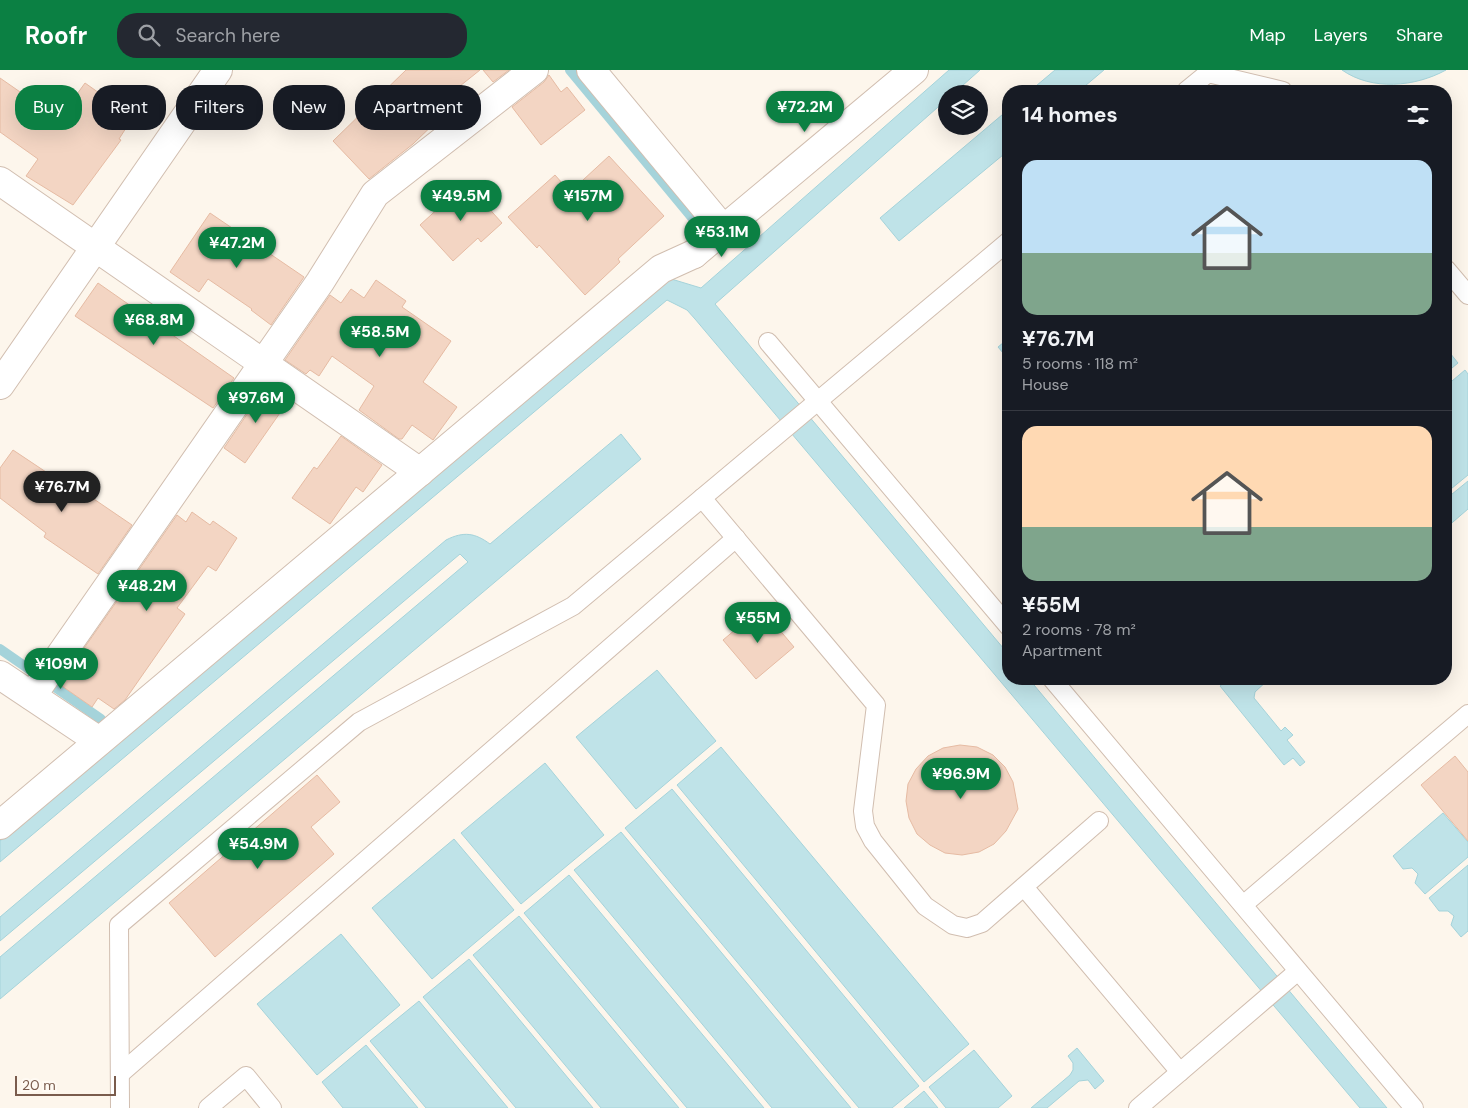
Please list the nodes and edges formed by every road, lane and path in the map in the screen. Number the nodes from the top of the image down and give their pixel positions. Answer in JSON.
{"nodes":[{"id":1,"x":218,"y":70,"type":"edge"},
{"id":2,"x":534,"y":70,"type":"edge"},
{"id":3,"x":591,"y":70,"type":"edge"},
{"id":4,"x":914,"y":70,"type":"edge"},
{"id":5,"x":1193,"y":85,"type":"edge"},
{"id":6,"x":1258,"y":85,"type":"edge"},
{"id":7,"x":0,"y":181,"type":"edge"},
{"id":8,"x":724,"y":229,"type":"junction"},
{"id":9,"x":1002,"y":246,"type":"edge"},
{"id":10,"x":96,"y":247,"type":"junction"},
{"id":11,"x":1452,"y":276,"type":"edge"},
{"id":12,"x":1468,"y":295,"type":"edge"},
{"id":13,"x":768,"y":342,"type":"dead end"},
{"id":14,"x":264,"y":363,"type":"junction"},
{"id":15,"x":0,"y":385,"type":"edge"},
{"id":16,"x":812,"y":406,"type":"junction"},
{"id":17,"x":420,"y":472,"type":"junction"},
{"id":18,"x":702,"y":498,"type":"junction"},
{"id":19,"x":736,"y":538,"type":"junction"},
{"id":20,"x":1002,"y":619,"type":"edge"},
{"id":21,"x":0,"y":675,"type":"edge"},
{"id":22,"x":1057,"y":685,"type":"edge"},
{"id":23,"x":32,"y":696,"type":"junction"},
{"id":24,"x":1468,"y":714,"type":"edge"},
{"id":25,"x":99,"y":741,"type":"junction"},
{"id":26,"x":1099,"y":821,"type":"dead end"},
{"id":27,"x":0,"y":825,"type":"edge"},
{"id":28,"x":1024,"y":887,"type":"junction"},
{"id":29,"x":1243,"y":905,"type":"junction"},
{"id":30,"x":1298,"y":971,"type":"junction"},
{"id":31,"x":1180,"y":1072,"type":"junction"},
{"id":32,"x":120,"y":1074,"type":"junction"},
{"id":33,"x":120,"y":1108,"type":"edge"},
{"id":34,"x":208,"y":1108,"type":"edge"},
{"id":35,"x":272,"y":1108,"type":"edge"},
{"id":36,"x":1138,"y":1108,"type":"edge"},
{"id":37,"x":1414,"y":1108,"type":"edge"}],
"edges":[{"from":1,"to":10,"type":"street"},
{"from":2,"to":14,"type":"street"},
{"from":3,"to":8,"type":"street"},
{"from":4,"to":8,"type":"street"},
{"from":5,"to":6,"type":"lane"},
{"from":7,"to":10,"type":"street"},
{"from":8,"to":17,"type":"street"},
{"from":9,"to":16,"type":"lane"},
{"from":10,"to":14,"type":"street"},
{"from":10,"to":15,"type":"street"},
{"from":11,"to":12,"type":"lane"},
{"from":13,"to":16,"type":"lane"},
{"from":14,"to":17,"type":"street"},
{"from":14,"to":23,"type":"street"},
{"from":16,"to":18,"type":"lane"},
{"from":16,"to":20,"type":"lane"},
{"from":17,"to":25,"type":"street"},
{"from":18,"to":19,"type":"lane"},
{"from":18,"to":32,"type":"lane"},
{"from":19,"to":28,"type":"lane"},
{"from":19,"to":32,"type":"lane"},
{"from":21,"to":23,"type":"street"},
{"from":22,"to":29,"type":"lane"},
{"from":23,"to":25,"type":"street"},
{"from":24,"to":29,"type":"lane"},
{"from":25,"to":27,"type":"street"},
{"from":26,"to":28,"type":"lane"},
{"from":28,"to":31,"type":"lane"},
{"from":29,"to":30,"type":"lane"},
{"from":30,"to":31,"type":"lane"},
{"from":30,"to":37,"type":"lane"},
{"from":31,"to":36,"type":"lane"},
{"from":32,"to":33,"type":"lane"},
{"from":34,"to":35,"type":"lane"}]}
